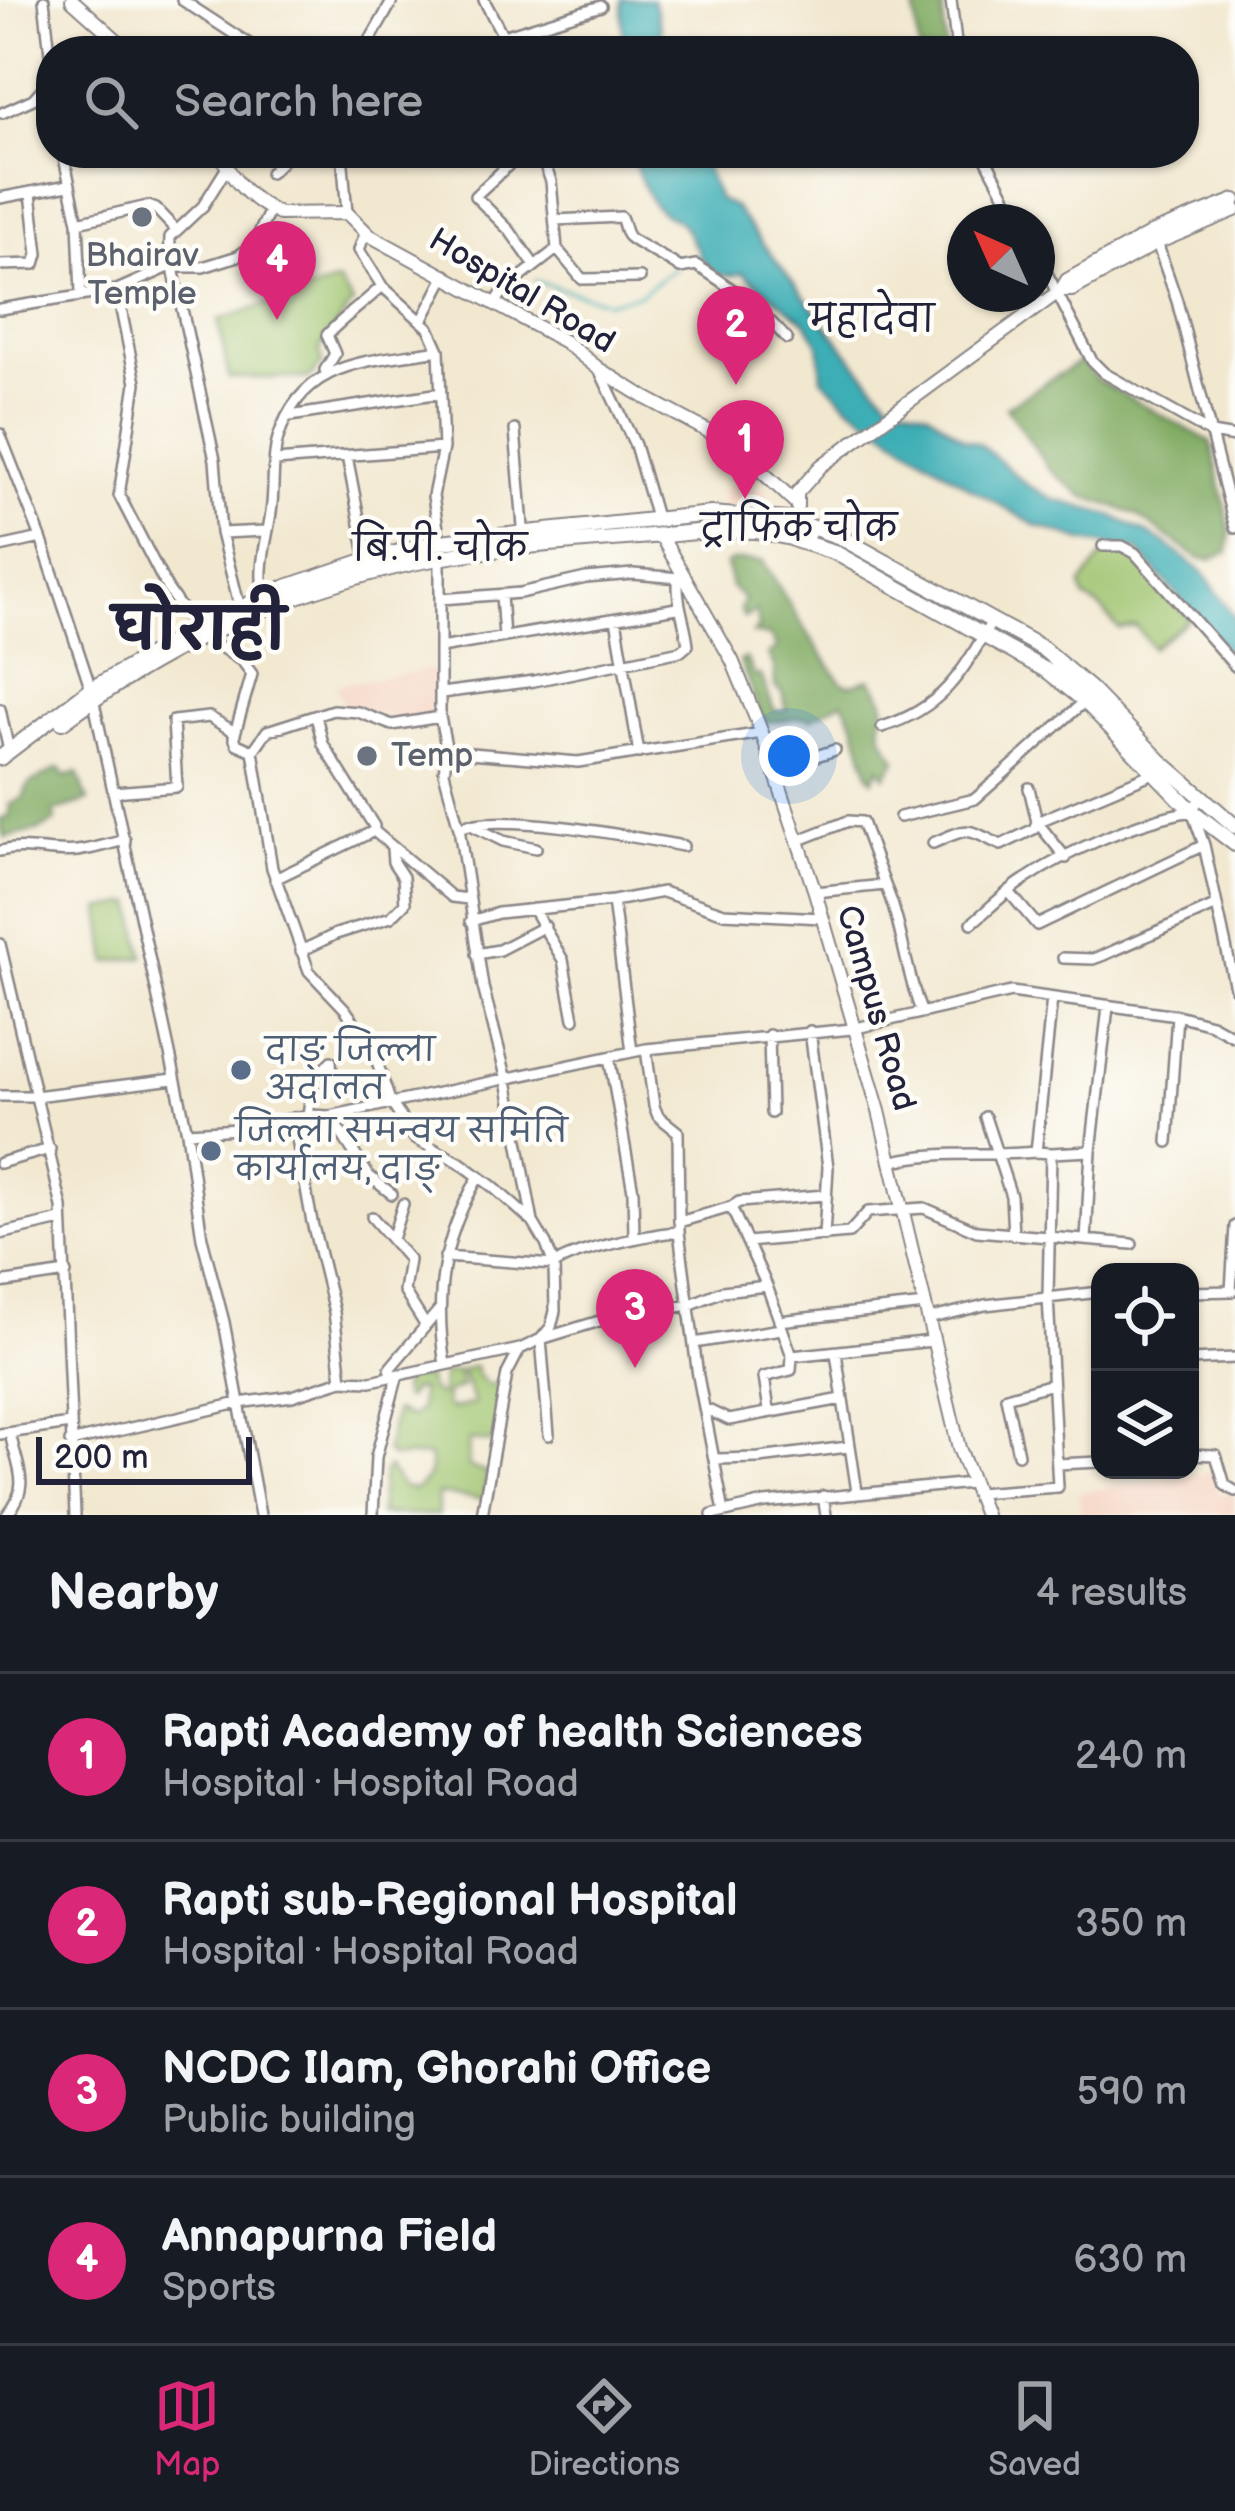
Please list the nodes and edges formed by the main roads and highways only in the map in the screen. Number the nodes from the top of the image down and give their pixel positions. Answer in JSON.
{"nodes":[{"id":1,"x":440,"y":550,"type":"junction"},
{"id":2,"x":988,"y":627,"type":"junction"},
{"id":3,"x":200,"y":633,"type":"junction"},
{"id":4,"x":92,"y":694,"type":"junction"},
{"id":5,"x":4,"y":755,"type":"edge"},
{"id":6,"x":0,"y":770,"type":"edge"},
{"id":7,"x":1196,"y":804,"type":"junction"},
{"id":8,"x":1235,"y":826,"type":"edge"},
{"id":9,"x":1235,"y":844,"type":"edge"}],
"edges":[{"from":1,"to":2,"type":"main road"},
{"from":1,"to":3,"type":"main road"},
{"from":1,"to":3,"type":"main road"},
{"from":2,"to":7,"type":"main road"},
{"from":2,"to":7,"type":"main road"},
{"from":3,"to":4,"type":"main road"},
{"from":4,"to":5,"type":"main road"},
{"from":4,"to":6,"type":"main road"},
{"from":7,"to":8,"type":"main road"},
{"from":7,"to":9,"type":"main road"}]}
